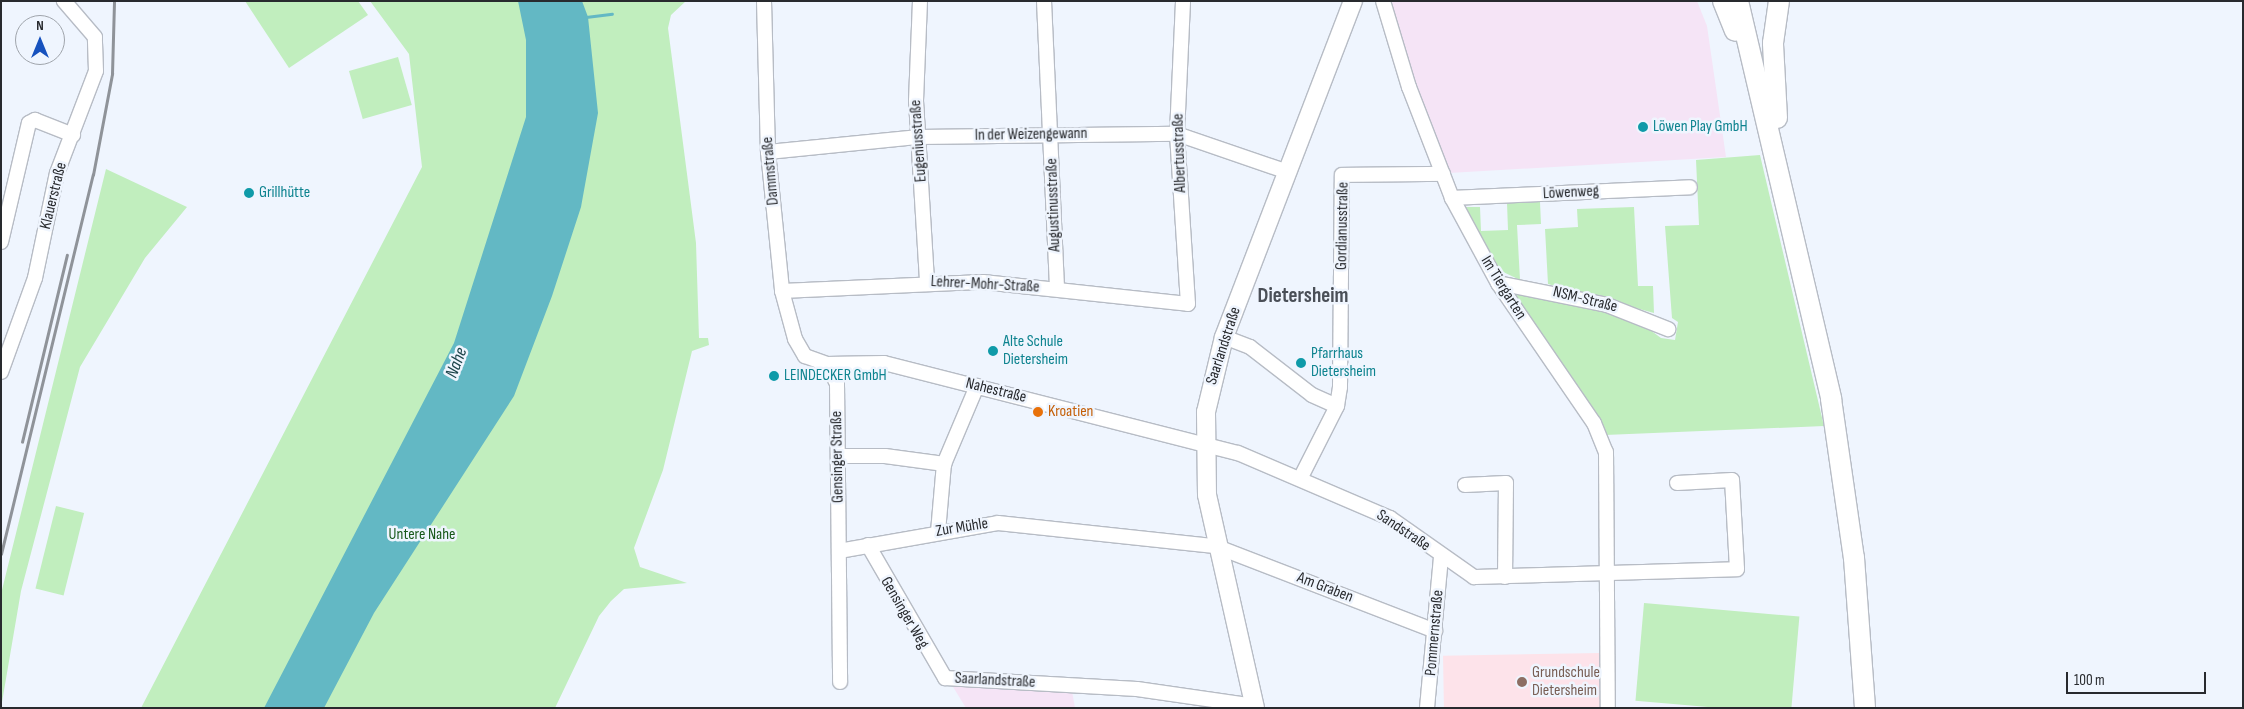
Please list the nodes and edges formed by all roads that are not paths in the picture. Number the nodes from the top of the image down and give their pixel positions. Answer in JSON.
{"nodes":[{"id":1,"x":64,"y":1,"type":"edge"},
{"id":2,"x":764,"y":1,"type":"edge"},
{"id":3,"x":920,"y":1,"type":"edge"},
{"id":4,"x":1044,"y":1,"type":"edge"},
{"id":5,"x":1183,"y":1,"type":"edge"},
{"id":6,"x":1353,"y":1,"type":"edge"},
{"id":7,"x":1383,"y":1,"type":"edge"},
{"id":8,"x":1723,"y":1,"type":"edge"},
{"id":9,"x":1738,"y":1,"type":"edge"},
{"id":10,"x":1779,"y":1,"type":"edge"},
{"id":11,"x":1768,"y":122,"type":"junction"},
{"id":12,"x":1052,"y":133,"type":"junction"},
{"id":13,"x":73,"y":134,"type":"junction"},
{"id":14,"x":1177,"y":134,"type":"junction"},
{"id":15,"x":919,"y":137,"type":"junction"},
{"id":16,"x":768,"y":152,"type":"junction"},
{"id":17,"x":1780,"y":170,"type":"junction"},
{"id":18,"x":1288,"y":172,"type":"junction"},
{"id":19,"x":1443,"y":174,"type":"junction"},
{"id":20,"x":1690,"y":187,"type":"dead end"},
{"id":21,"x":1452,"y":198,"type":"junction"},
{"id":22,"x":1,"y":242,"type":"edge"},
{"id":23,"x":927,"y":282,"type":"junction"},
{"id":24,"x":1498,"y":283,"type":"junction"},
{"id":25,"x":1056,"y":288,"type":"junction"},
{"id":26,"x":782,"y":291,"type":"junction"},
{"id":27,"x":1188,"y":304,"type":"joint"},
{"id":28,"x":1668,"y":329,"type":"dead end"},
{"id":29,"x":1224,"y":337,"type":"junction"},
{"id":30,"x":795,"y":339,"type":"joint"},
{"id":31,"x":826,"y":364,"type":"junction"},
{"id":32,"x":1,"y":372,"type":"edge"},
{"id":33,"x":977,"y":386,"type":"junction"},
{"id":34,"x":1337,"y":406,"type":"junction"},
{"id":35,"x":1204,"y":443,"type":"junction"},
{"id":36,"x":838,"y":456,"type":"junction"},
{"id":37,"x":944,"y":464,"type":"junction"},
{"id":38,"x":1301,"y":477,"type":"junction"},
{"id":39,"x":1677,"y":482,"type":"dead end"},
{"id":40,"x":1465,"y":485,"type":"dead end"},
{"id":41,"x":938,"y":532,"type":"junction"},
{"id":42,"x":868,"y":545,"type":"junction"},
{"id":43,"x":1215,"y":546,"type":"junction"},
{"id":44,"x":839,"y":551,"type":"junction"},
{"id":45,"x":1441,"y":557,"type":"junction"},
{"id":46,"x":1607,"y":571,"type":"junction"},
{"id":47,"x":1505,"y":578,"type":"junction"},
{"id":48,"x":1435,"y":631,"type":"junction"},
{"id":49,"x":945,"y":678,"type":"joint"},
{"id":50,"x":840,"y":682,"type":"dead end"},
{"id":51,"x":1255,"y":707,"type":"edge"},
{"id":52,"x":1427,"y":708,"type":"edge"},
{"id":53,"x":1608,"y":708,"type":"edge"},
{"id":54,"x":1865,"y":708,"type":"edge"}],
"edges":[{"from":1,"to":13,"type":"street","name":"Klauerstraße"},
{"from":2,"to":16,"type":"street","name":"Dammstraße"},
{"from":3,"to":15,"type":"street","name":"Eugeniusstraße"},
{"from":4,"to":12,"type":"street","name":"Augustinusstraße"},
{"from":5,"to":14,"type":"street","name":"Albertusstraße"},
{"from":6,"to":18,"type":"main road","name":"Saarlandstraße"},
{"from":7,"to":19,"type":"street","name":"Im Tiergarten"},
{"from":8,"to":11,"type":"highway"},
{"from":9,"to":11,"type":"highway"},
{"from":10,"to":17,"type":"highway"},
{"from":11,"to":17,"type":"highway"},
{"from":12,"to":14,"type":"street","name":"In der Weizengewann"},
{"from":12,"to":15,"type":"street","name":"In der Weizengewann"},
{"from":12,"to":25,"type":"street","name":"Augustinusstraße"},
{"from":13,"to":22,"type":"street"},
{"from":13,"to":32,"type":"street","name":"Klauerstraße"},
{"from":14,"to":18,"type":"street","name":"In der Weizengewann"},
{"from":14,"to":27,"type":"street","name":"Albertusstraße"},
{"from":15,"to":16,"type":"street","name":"In der Weizengewann"},
{"from":15,"to":23,"type":"street","name":"Eugeniusstraße"},
{"from":16,"to":26,"type":"street","name":"Dammstraße"},
{"from":17,"to":54,"type":"highway"},
{"from":18,"to":29,"type":"main road","name":"Saarlandstraße"},
{"from":19,"to":21,"type":"street","name":"Im Tiergarten"},
{"from":19,"to":34,"type":"street","name":"Gordianusstraße"},
{"from":20,"to":21,"type":"street","name":"Löwenweg"},
{"from":21,"to":24,"type":"street","name":"Im Tiergarten"},
{"from":23,"to":25,"type":"street","name":"Lehrer-Mohr-Straße"},
{"from":23,"to":26,"type":"street","name":"Lehrer-Mohr-Straße"},
{"from":24,"to":28,"type":"street","name":"NSM-Straße"},
{"from":24,"to":46,"type":"street","name":"Im Tiergarten"},
{"from":25,"to":27,"type":"street","name":"Lehrer-Mohr-Straße"},
{"from":26,"to":30,"type":"street","name":"Dammstraße"},
{"from":29,"to":34,"type":"street"},
{"from":29,"to":35,"type":"main road","name":"Saarlandstraße"},
{"from":30,"to":31,"type":"street","name":"Nahestraße"},
{"from":31,"to":33,"type":"street","name":"Nahestraße"},
{"from":31,"to":36,"type":"street","name":"Gensinger Straße"},
{"from":33,"to":35,"type":"street","name":"Nahestraße"},
{"from":33,"to":37,"type":"street"},
{"from":34,"to":38,"type":"street","name":"Gordianusstraße"},
{"from":35,"to":38,"type":"street","name":"Sandstraße"},
{"from":35,"to":43,"type":"main road","name":"Saarlandstraße"},
{"from":36,"to":37,"type":"street"},
{"from":36,"to":44,"type":"street","name":"Gensinger Straße"},
{"from":37,"to":41,"type":"street"},
{"from":38,"to":45,"type":"street","name":"Sandstraße"},
{"from":39,"to":46,"type":"street","name":"Sandstraße"},
{"from":40,"to":47,"type":"street"},
{"from":41,"to":42,"type":"street","name":"Zur Mühle"},
{"from":41,"to":43,"type":"street","name":"Zur Mühle"},
{"from":42,"to":44,"type":"street","name":"Zur Mühle"},
{"from":42,"to":49,"type":"street","name":"Gensinger Weg"},
{"from":43,"to":48,"type":"street","name":"Am Graben"},
{"from":43,"to":51,"type":"main road","name":"Saarlandstraße"},
{"from":44,"to":50,"type":"street"},
{"from":45,"to":47,"type":"street","name":"Sandstraße"},
{"from":45,"to":48,"type":"street","name":"Pommernstraße"},
{"from":46,"to":47,"type":"street","name":"Sandstraße"},
{"from":46,"to":53,"type":"street"},
{"from":48,"to":52,"type":"street","name":"Pommernstraße"},
{"from":49,"to":51,"type":"street","name":"Saarlandstraße"}]}
